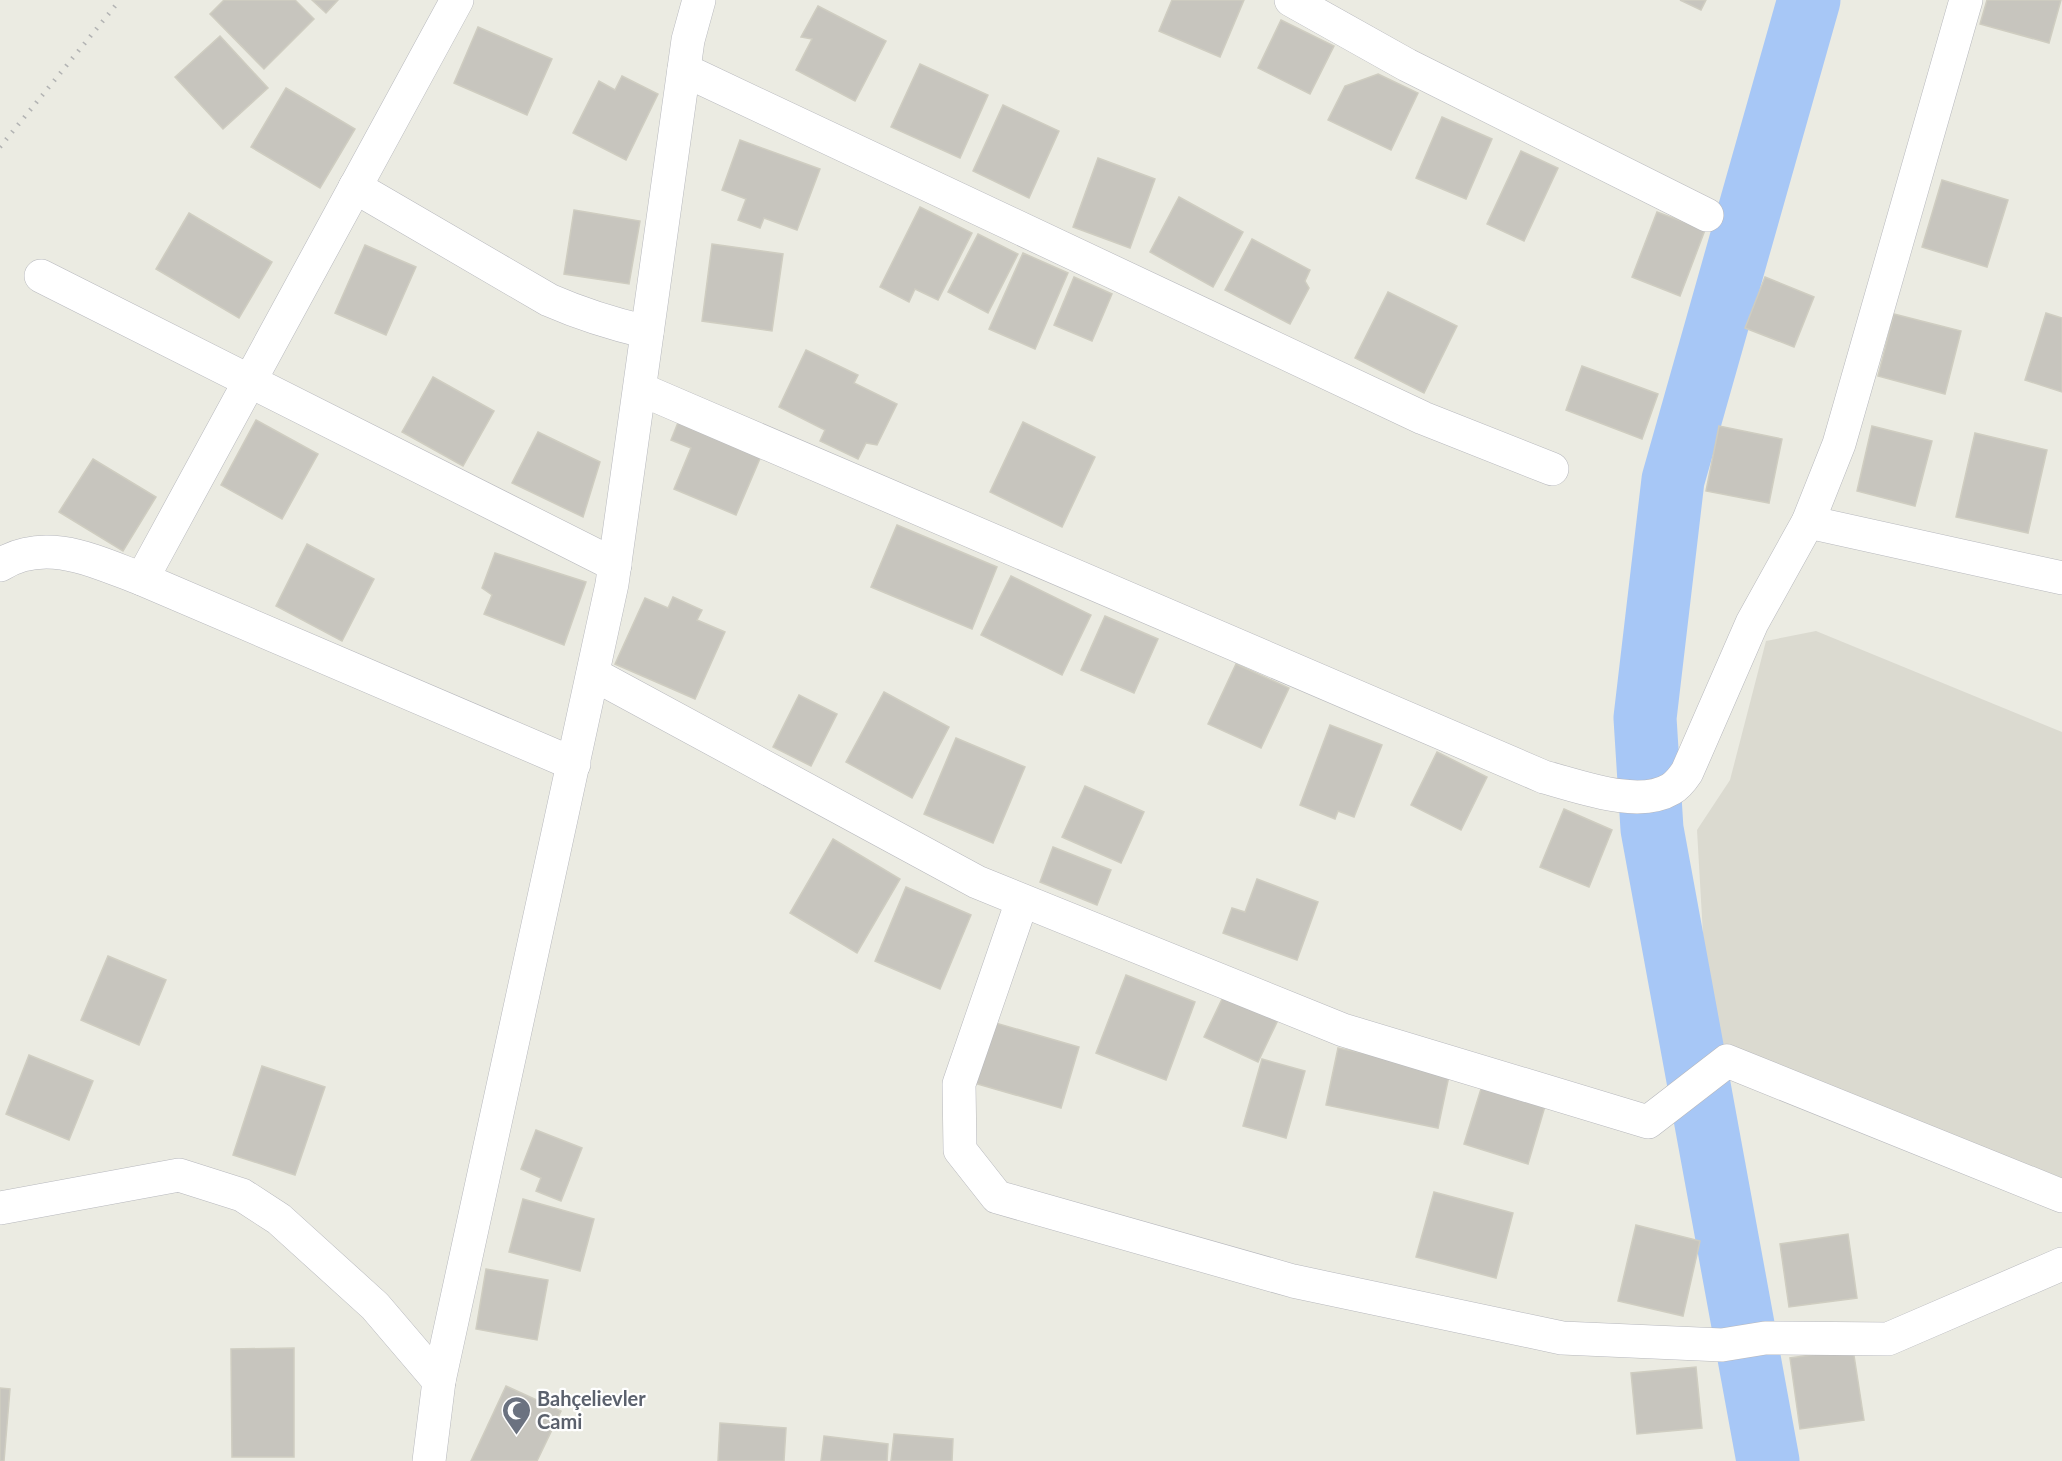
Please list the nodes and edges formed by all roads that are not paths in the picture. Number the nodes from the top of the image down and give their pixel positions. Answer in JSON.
{"nodes":[{"id":1,"x":457,"y":0,"type":"edge"},
{"id":2,"x":699,"y":0,"type":"edge"},
{"id":3,"x":1291,"y":0,"type":"edge"},
{"id":4,"x":1966,"y":0,"type":"edge"},
{"id":5,"x":684,"y":70,"type":"junction"},
{"id":6,"x":355,"y":187,"type":"junction"},
{"id":7,"x":1707,"y":215,"type":"dead end"},
{"id":8,"x":41,"y":276,"type":"dead end"},
{"id":9,"x":647,"y":332,"type":"junction"},
{"id":10,"x":249,"y":381,"type":"junction"},
{"id":11,"x":640,"y":389,"type":"junction"},
{"id":12,"x":1552,"y":469,"type":"dead end"},
{"id":13,"x":1808,"y":522,"type":"junction"},
{"id":14,"x":0,"y":565,"type":"edge"},
{"id":15,"x":615,"y":565,"type":"junction"},
{"id":16,"x":2060,"y":568,"type":"edge"},
{"id":17,"x":142,"y":579,"type":"junction"},
{"id":18,"x":593,"y":674,"type":"junction"},
{"id":19,"x":574,"y":764,"type":"junction"},
{"id":20,"x":1022,"y":901,"type":"junction"},
{"id":21,"x":2062,"y":1196,"type":"edge"},
{"id":22,"x":0,"y":1208,"type":"edge"},
{"id":23,"x":2062,"y":1264,"type":"edge"},
{"id":24,"x":439,"y":1381,"type":"junction"},
{"id":25,"x":429,"y":1461,"type":"edge"}],
"edges":[{"from":1,"to":6,"type":"street"},
{"from":2,"to":5,"type":"street"},
{"from":3,"to":7,"type":"street"},
{"from":4,"to":13,"type":"street"},
{"from":5,"to":9,"type":"street"},
{"from":5,"to":12,"type":"street"},
{"from":6,"to":9,"type":"street"},
{"from":6,"to":10,"type":"street"},
{"from":8,"to":10,"type":"street"},
{"from":9,"to":11,"type":"street"},
{"from":10,"to":15,"type":"street"},
{"from":10,"to":17,"type":"street"},
{"from":11,"to":13,"type":"street"},
{"from":11,"to":15,"type":"street"},
{"from":13,"to":16,"type":"street"},
{"from":14,"to":17,"type":"street"},
{"from":15,"to":18,"type":"street"},
{"from":17,"to":19,"type":"street"},
{"from":18,"to":19,"type":"street"},
{"from":18,"to":20,"type":"street"},
{"from":19,"to":24,"type":"street"},
{"from":20,"to":21,"type":"street"},
{"from":20,"to":23,"type":"street"},
{"from":22,"to":24,"type":"street"},
{"from":24,"to":25,"type":"street"}]}
